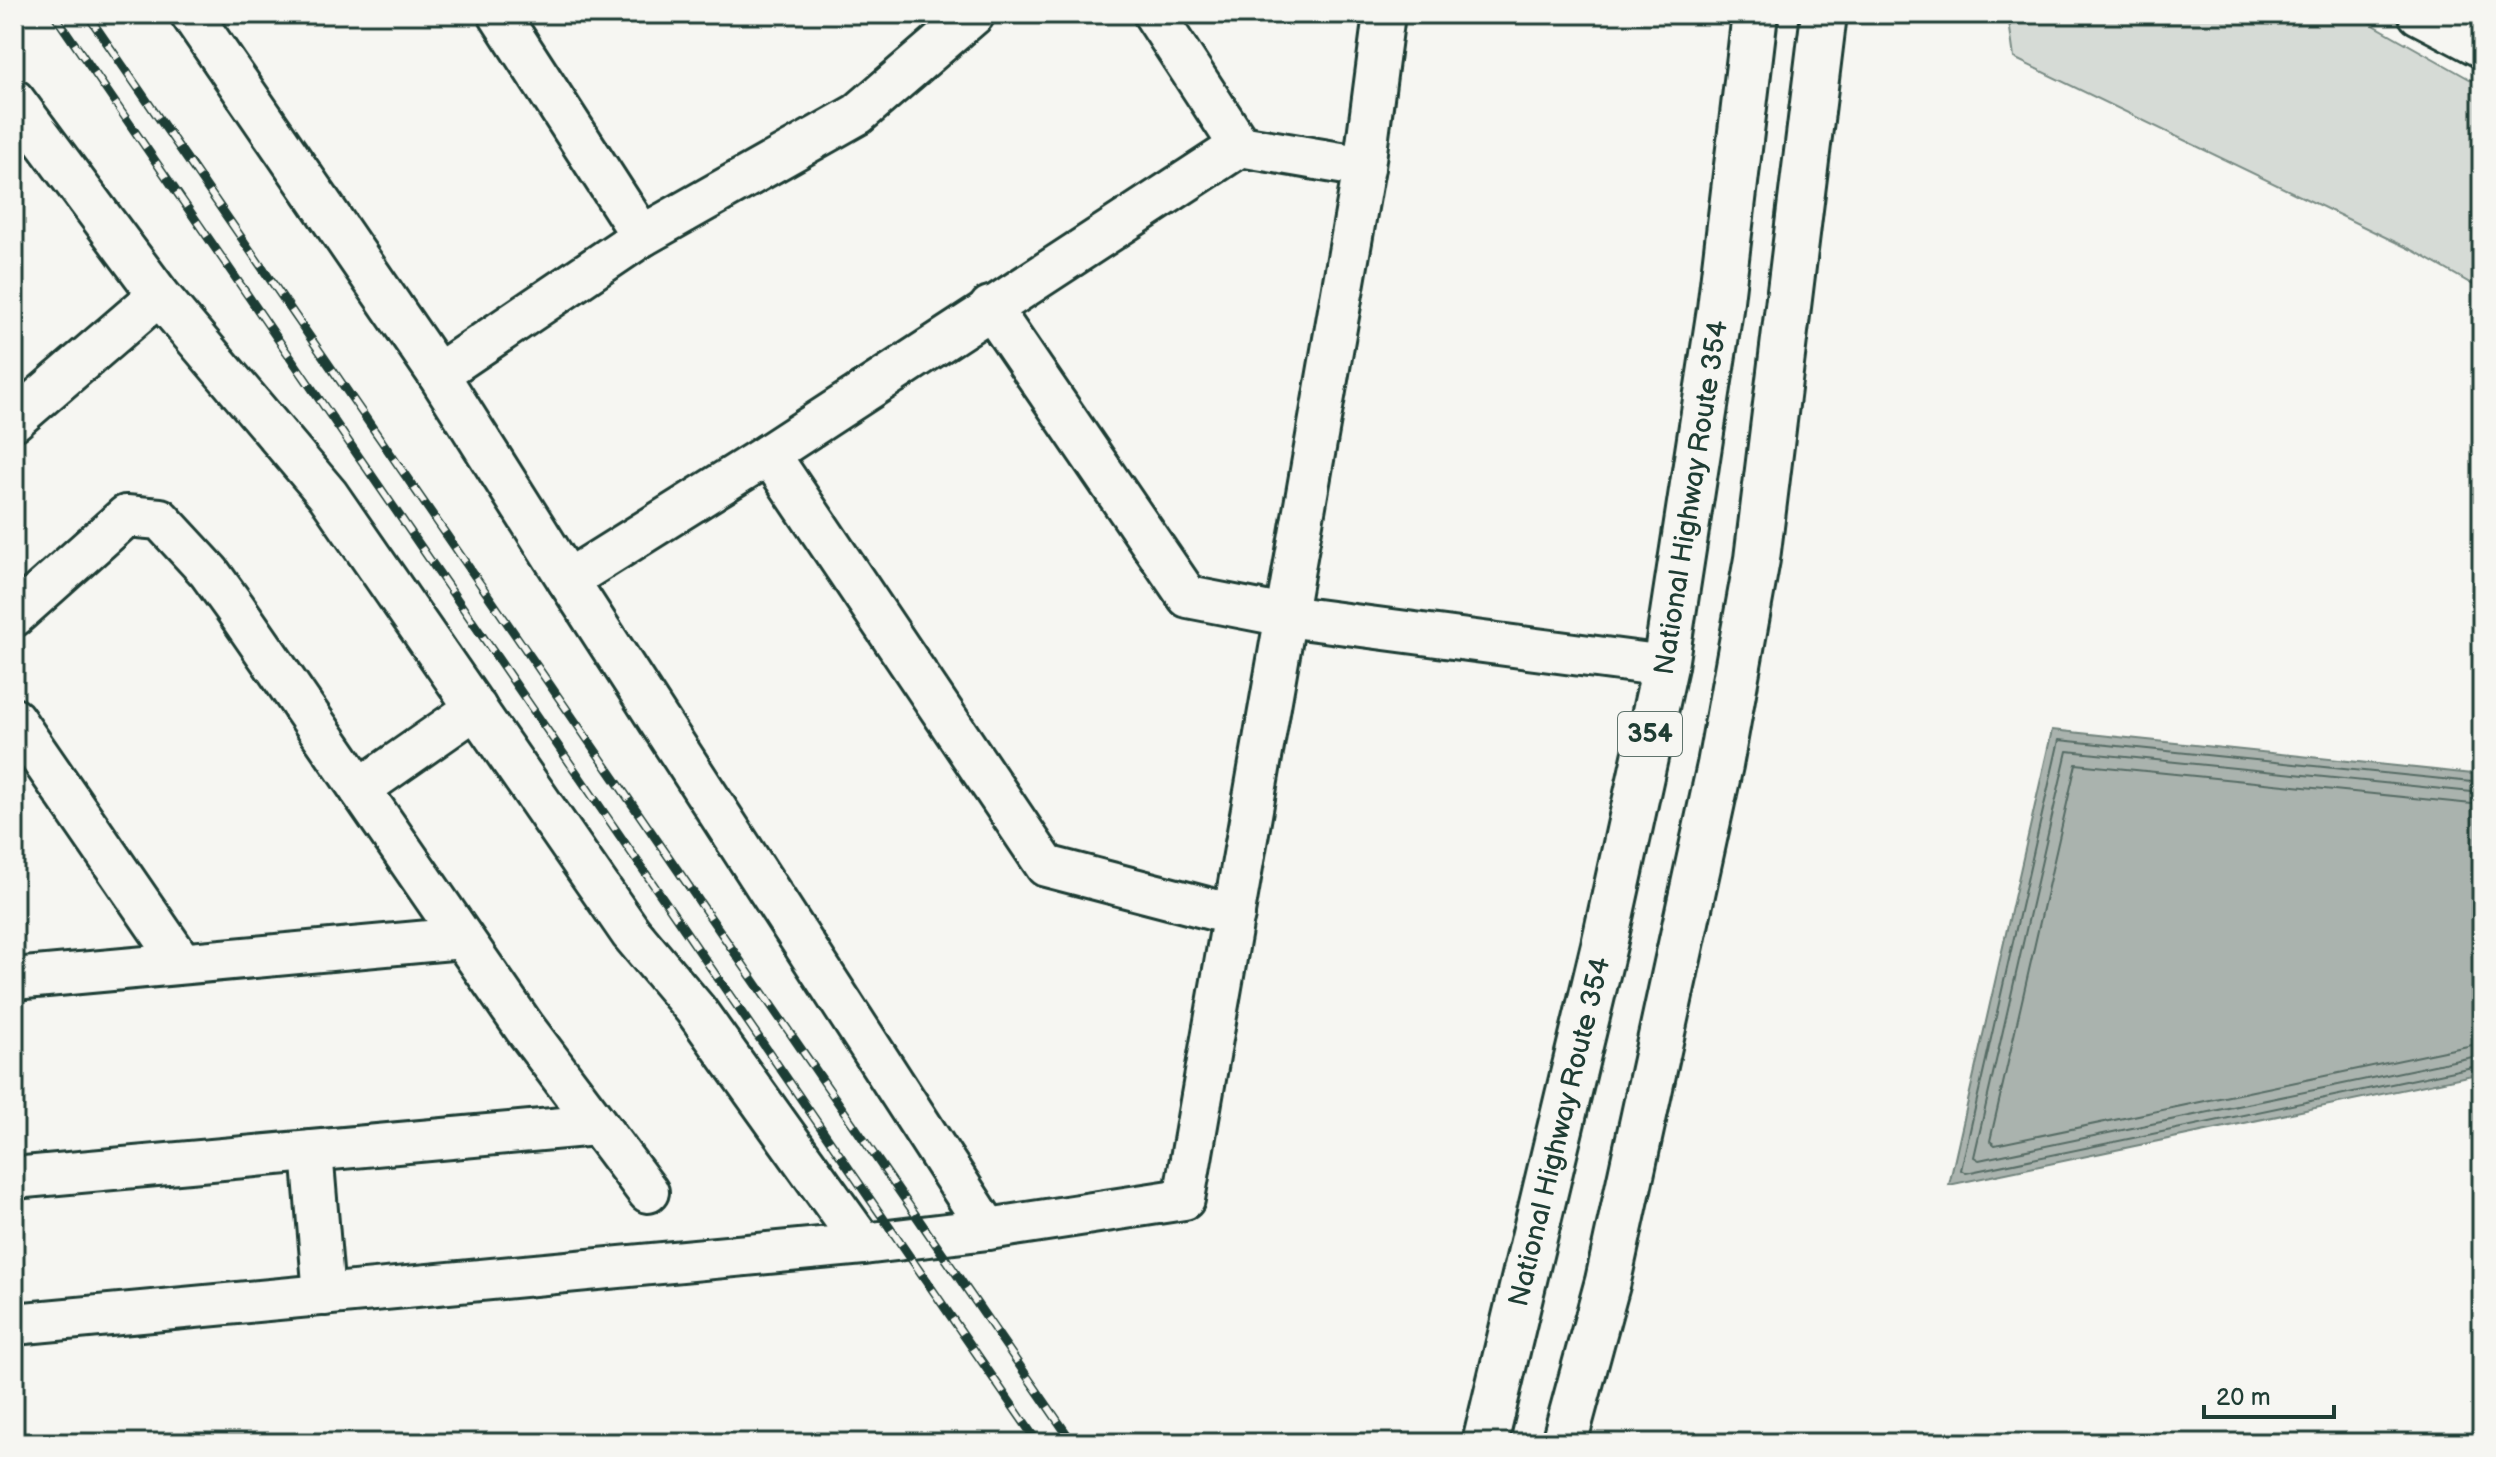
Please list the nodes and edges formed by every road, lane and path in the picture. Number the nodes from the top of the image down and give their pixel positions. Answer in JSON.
{"nodes":[{"id":1,"x":191,"y":14,"type":"edge"},
{"id":2,"x":974,"y":14,"type":"edge"},
{"id":3,"x":1154,"y":14,"type":"edge"},
{"id":4,"x":1384,"y":14,"type":"edge"},
{"id":5,"x":1755,"y":14,"type":"edge"},
{"id":6,"x":1824,"y":14,"type":"edge"},
{"id":7,"x":2419,"y":14,"type":"edge"},
{"id":8,"x":500,"y":15,"type":"edge"},
{"id":9,"x":2482,"y":47,"type":"edge"},
{"id":10,"x":14,"y":100,"type":"edge"},
{"id":11,"x":1240,"y":146,"type":"junction"},
{"id":12,"x":1364,"y":167,"type":"junction"},
{"id":13,"x":642,"y":236,"type":"junction"},
{"id":14,"x":159,"y":295,"type":"junction"},
{"id":15,"x":990,"y":307,"type":"junction"},
{"id":16,"x":438,"y":374,"type":"junction"},
{"id":17,"x":14,"y":420,"type":"edge"},
{"id":18,"x":769,"y":454,"type":"junction"},
{"id":19,"x":568,"y":580,"type":"junction"},
{"id":20,"x":14,"y":616,"type":"edge"},
{"id":21,"x":1286,"y":616,"type":"junction"},
{"id":22,"x":1665,"y":666,"type":"junction"},
{"id":23,"x":476,"y":708,"type":"junction"},
{"id":24,"x":14,"y":719,"type":"edge"},
{"id":25,"x":360,"y":789,"type":"junction"},
{"id":26,"x":1234,"y":915,"type":"junction"},
{"id":27,"x":462,"y":938,"type":"junction"},
{"id":28,"x":182,"y":963,"type":"junction"},
{"id":29,"x":14,"y":979,"type":"edge"},
{"id":30,"x":596,"y":1125,"type":"junction"},
{"id":31,"x":312,"y":1151,"type":"junction"},
{"id":32,"x":14,"y":1178,"type":"edge"},
{"id":33,"x":648,"y":1192,"type":"dead end"},
{"id":34,"x":988,"y":1229,"type":"junction"},
{"id":35,"x":863,"y":1244,"type":"junction"},
{"id":36,"x":324,"y":1295,"type":"junction"},
{"id":37,"x":14,"y":1324,"type":"edge"},
{"id":38,"x":1485,"y":1443,"type":"edge"},
{"id":39,"x":1564,"y":1443,"type":"edge"}],
"edges":[{"from":1,"to":16,"type":"street"},
{"from":2,"to":13,"type":"street"},
{"from":3,"to":11,"type":"street"},
{"from":4,"to":12,"type":"street"},
{"from":5,"to":22,"type":"highway","name":"National Highway Route 354","number":"354"},
{"from":6,"to":39,"type":"highway","number":"354"},
{"from":7,"to":9,"type":"street"},
{"from":8,"to":13,"type":"street"},
{"from":10,"to":14,"type":"street"},
{"from":11,"to":12,"type":"street"},
{"from":11,"to":15,"type":"street"},
{"from":12,"to":21,"type":"street"},
{"from":13,"to":16,"type":"street"},
{"from":14,"to":17,"type":"street"},
{"from":14,"to":23,"type":"street"},
{"from":15,"to":18,"type":"street"},
{"from":15,"to":21,"type":"street"},
{"from":16,"to":19,"type":"street"},
{"from":18,"to":19,"type":"street"},
{"from":18,"to":26,"type":"street"},
{"from":19,"to":34,"type":"street"},
{"from":20,"to":25,"type":"street"},
{"from":21,"to":22,"type":"street"},
{"from":21,"to":26,"type":"street"},
{"from":22,"to":38,"type":"highway","name":"National Highway Route 354","number":"354"},
{"from":23,"to":25,"type":"street"},
{"from":23,"to":35,"type":"street"},
{"from":24,"to":28,"type":"street"},
{"from":25,"to":27,"type":"street"},
{"from":26,"to":34,"type":"street"},
{"from":27,"to":28,"type":"street"},
{"from":27,"to":30,"type":"street"},
{"from":28,"to":29,"type":"street"},
{"from":30,"to":31,"type":"street"},
{"from":30,"to":33,"type":"street"},
{"from":31,"to":32,"type":"street"},
{"from":31,"to":36,"type":"street"},
{"from":34,"to":35,"type":"street"},
{"from":35,"to":36,"type":"street"},
{"from":36,"to":37,"type":"street"}]}
